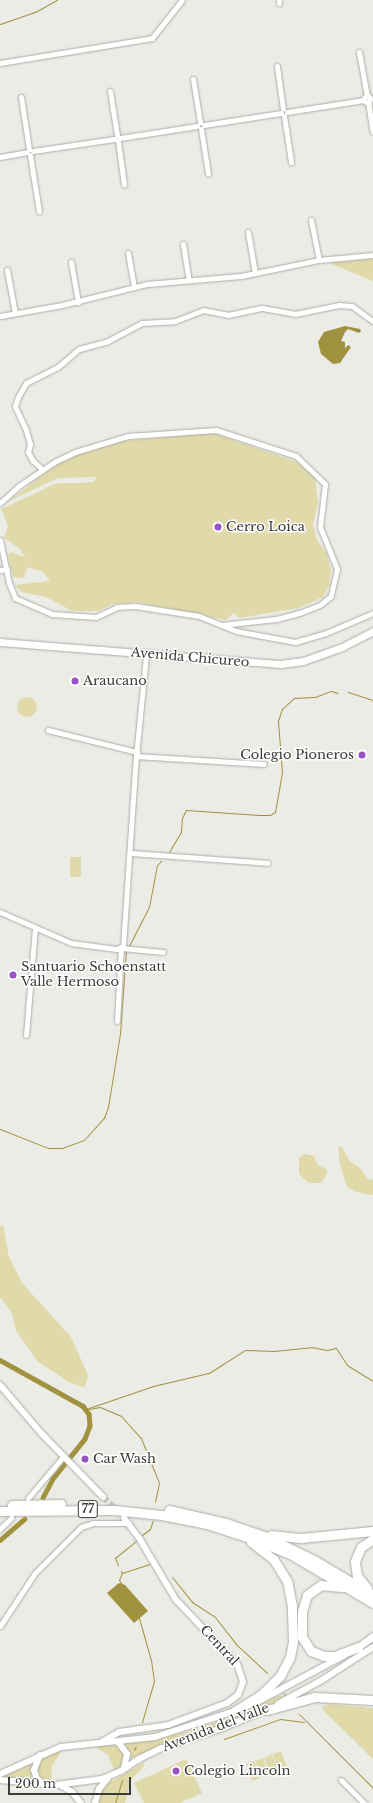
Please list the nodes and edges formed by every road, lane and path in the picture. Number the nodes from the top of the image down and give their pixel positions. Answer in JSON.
{"nodes":[{"id":1,"x":182,"y":0,"type":"edge"},
{"id":2,"x":359,"y":52,"type":"dead end"},
{"id":3,"x":0,"y":64,"type":"edge"},
{"id":4,"x":277,"y":66,"type":"dead end"},
{"id":5,"x":193,"y":79,"type":"dead end"},
{"id":6,"x":110,"y":91,"type":"dead end"},
{"id":7,"x":22,"y":96,"type":"dead end"},
{"id":8,"x":369,"y":99,"type":"edge"},
{"id":9,"x":284,"y":112,"type":"junction"},
{"id":10,"x":201,"y":125,"type":"junction"},
{"id":11,"x":373,"y":132,"type":"edge"},
{"id":12,"x":117,"y":138,"type":"junction"},
{"id":13,"x":30,"y":152,"type":"junction"},
{"id":14,"x":0,"y":157,"type":"edge"},
{"id":15,"x":292,"y":162,"type":"dead end"},
{"id":16,"x":208,"y":173,"type":"dead end"},
{"id":17,"x":124,"y":184,"type":"dead end"},
{"id":18,"x":39,"y":211,"type":"dead end"},
{"id":19,"x":311,"y":220,"type":"dead end"},
{"id":20,"x":248,"y":232,"type":"dead end"},
{"id":21,"x":182,"y":244,"type":"dead end"},
{"id":22,"x":128,"y":253,"type":"dead end"},
{"id":23,"x":373,"y":255,"type":"edge"},
{"id":24,"x":319,"y":260,"type":"junction"},
{"id":25,"x":71,"y":262,"type":"dead end"},
{"id":26,"x":7,"y":270,"type":"dead end"},
{"id":27,"x":255,"y":273,"type":"junction"},
{"id":28,"x":189,"y":280,"type":"junction"},
{"id":29,"x":134,"y":286,"type":"junction"},
{"id":30,"x":78,"y":302,"type":"junction"},
{"id":31,"x":15,"y":313,"type":"junction"},
{"id":32,"x":0,"y":316,"type":"edge"},
{"id":33,"x":373,"y":321,"type":"edge"},
{"id":34,"x":42,"y":469,"type":"junction"},
{"id":35,"x":0,"y":503,"type":"edge"},
{"id":36,"x":0,"y":540,"type":"edge"},
{"id":37,"x":7,"y":569,"type":"junction"},
{"id":38,"x":0,"y":570,"type":"edge"},
{"id":39,"x":373,"y":613,"type":"edge"},
{"id":40,"x":221,"y":625,"type":"junction"},
{"id":41,"x":373,"y":631,"type":"edge"},
{"id":42,"x":0,"y":642,"type":"edge"},
{"id":43,"x":146,"y":655,"type":"junction"},
{"id":44,"x":48,"y":730,"type":"dead end"},
{"id":45,"x":136,"y":754,"type":"junction"},
{"id":46,"x":264,"y":764,"type":"dead end"},
{"id":47,"x":130,"y":853,"type":"junction"},
{"id":48,"x":268,"y":863,"type":"dead end"},
{"id":49,"x":0,"y":912,"type":"edge"},
{"id":50,"x":35,"y":927,"type":"junction"},
{"id":51,"x":121,"y":948,"type":"junction"},
{"id":52,"x":163,"y":952,"type":"dead end"},
{"id":53,"x":117,"y":1021,"type":"dead end"},
{"id":54,"x":26,"y":1035,"type":"dead end"},
{"id":55,"x":0,"y":1385,"type":"edge"},
{"id":56,"x":66,"y":1460,"type":"junction"},
{"id":57,"x":103,"y":1497,"type":"tunnel mouth"},
{"id":58,"x":28,"y":1498,"type":"dead end"},
{"id":59,"x":0,"y":1505,"type":"edge"},
{"id":60,"x":0,"y":1512,"type":"edge"},
{"id":61,"x":11,"y":1518,"type":"dead end"},
{"id":62,"x":127,"y":1520,"type":"joint"},
{"id":63,"x":0,"y":1529,"type":"edge"},
{"id":64,"x":229,"y":1530,"type":"junction"},
{"id":65,"x":249,"y":1530,"type":"junction"},
{"id":66,"x":373,"y":1531,"type":"edge"},
{"id":67,"x":373,"y":1539,"type":"edge"},
{"id":68,"x":356,"y":1592,"type":"junction"},
{"id":69,"x":373,"y":1595,"type":"edge"},
{"id":70,"x":373,"y":1603,"type":"edge"},
{"id":71,"x":0,"y":1626,"type":"edge"},
{"id":72,"x":373,"y":1636,"type":"edge"},
{"id":73,"x":358,"y":1647,"type":"junction"},
{"id":74,"x":373,"y":1647,"type":"edge"},
{"id":75,"x":373,"y":1700,"type":"edge"},
{"id":76,"x":267,"y":1710,"type":"junction"},
{"id":77,"x":235,"y":1711,"type":"junction"},
{"id":78,"x":119,"y":1732,"type":"junction"},
{"id":79,"x":103,"y":1742,"type":"junction"},
{"id":80,"x":118,"y":1742,"type":"junction"},
{"id":81,"x":41,"y":1754,"type":"junction"},
{"id":82,"x":121,"y":1771,"type":"junction"},
{"id":83,"x":0,"y":1774,"type":"edge"},
{"id":84,"x":111,"y":1776,"type":"junction"},
{"id":85,"x":0,"y":1780,"type":"edge"},
{"id":86,"x":341,"y":1780,"type":"dead end"},
{"id":87,"x":44,"y":1784,"type":"junction"},
{"id":88,"x":60,"y":1785,"type":"junction"},
{"id":89,"x":81,"y":1803,"type":"edge"},
{"id":90,"x":95,"y":1803,"type":"edge"},
{"id":91,"x":364,"y":1803,"type":"edge"}],
"edges":[{"from":1,"to":3,"type":"street"},
{"from":2,"to":8,"type":"street"},
{"from":4,"to":9,"type":"street"},
{"from":5,"to":10,"type":"street"},
{"from":6,"to":12,"type":"street"},
{"from":7,"to":13,"type":"street"},
{"from":8,"to":9,"type":"street"},
{"from":8,"to":11,"type":"street"},
{"from":9,"to":10,"type":"street"},
{"from":9,"to":15,"type":"street"},
{"from":10,"to":12,"type":"street"},
{"from":10,"to":16,"type":"street"},
{"from":12,"to":13,"type":"street"},
{"from":12,"to":17,"type":"street"},
{"from":13,"to":14,"type":"street"},
{"from":13,"to":18,"type":"street"},
{"from":19,"to":24,"type":"street"},
{"from":20,"to":27,"type":"street"},
{"from":21,"to":28,"type":"street"},
{"from":22,"to":29,"type":"street"},
{"from":23,"to":24,"type":"street"},
{"from":24,"to":27,"type":"street"},
{"from":25,"to":30,"type":"street"},
{"from":26,"to":31,"type":"street"},
{"from":27,"to":28,"type":"street"},
{"from":28,"to":29,"type":"street"},
{"from":29,"to":30,"type":"street"},
{"from":30,"to":31,"type":"street"},
{"from":31,"to":32,"type":"street"},
{"from":33,"to":34,"type":"street"},
{"from":34,"to":35,"type":"street"},
{"from":34,"to":40,"type":"street"},
{"from":36,"to":37,"type":"street"},
{"from":37,"to":38,"type":"street"},
{"from":37,"to":40,"type":"street"},
{"from":39,"to":40,"type":"street"},
{"from":41,"to":43,"type":"main road","name":"Avenida Chicureo"},
{"from":42,"to":43,"type":"main road","name":"Avenida Chicureo"},
{"from":43,"to":45,"type":"street"},
{"from":44,"to":45,"type":"street"},
{"from":45,"to":46,"type":"street"},
{"from":45,"to":47,"type":"street"},
{"from":47,"to":48,"type":"street"},
{"from":47,"to":51,"type":"street"},
{"from":49,"to":50,"type":"street"},
{"from":50,"to":51,"type":"street"},
{"from":50,"to":54,"type":"street"},
{"from":51,"to":52,"type":"street"},
{"from":51,"to":53,"type":"street"},
{"from":55,"to":56,"type":"street"},
{"from":56,"to":57,"type":"street"},
{"from":56,"to":58,"type":"street"},
{"from":59,"to":65,"type":"highway","number":"77"},
{"from":60,"to":64,"type":"highway","number":"77"},
{"from":61,"to":63,"type":"street"},
{"from":62,"to":71,"type":"street"},
{"from":62,"to":78,"type":"street","name":"Central"},
{"from":64,"to":68,"type":"highway","number":"77"},
{"from":64,"to":77,"type":"highway"},
{"from":65,"to":66,"type":"highway"},
{"from":65,"to":69,"type":"highway","number":"77"},
{"from":67,"to":69,"type":"highway"},
{"from":68,"to":70,"type":"highway","number":"77"},
{"from":68,"to":73,"type":"highway"},
{"from":72,"to":73,"type":"main road","name":"Avenida del Valle"},
{"from":73,"to":77,"type":"street","name":"Avenida del Valle"},
{"from":74,"to":76,"type":"street","name":"Avenida del Valle"},
{"from":75,"to":76,"type":"highway"},
{"from":76,"to":82,"type":"street","name":"Avenida del Valle"},
{"from":77,"to":80,"type":"street","name":"Avenida del Valle"},
{"from":78,"to":79,"type":"street","name":"Central"},
{"from":78,"to":80,"type":"street"},
{"from":79,"to":80,"type":"street","name":"Avenida del Valle"},
{"from":79,"to":81,"type":"street","name":"Avenida del Valle"},
{"from":80,"to":82,"type":"street"},
{"from":81,"to":83,"type":"street","name":"Avenida del Valle"},
{"from":81,"to":87,"type":"street"},
{"from":82,"to":84,"type":"street","name":"Avenida del Valle"},
{"from":84,"to":88,"type":"street","name":"Avenida del Valle"},
{"from":84,"to":90,"type":"street"},
{"from":85,"to":87,"type":"street","name":"Avenida del Valle"},
{"from":86,"to":91,"type":"street"},
{"from":87,"to":88,"type":"street","name":"Avenida del Valle"},
{"from":88,"to":89,"type":"street"}]}
